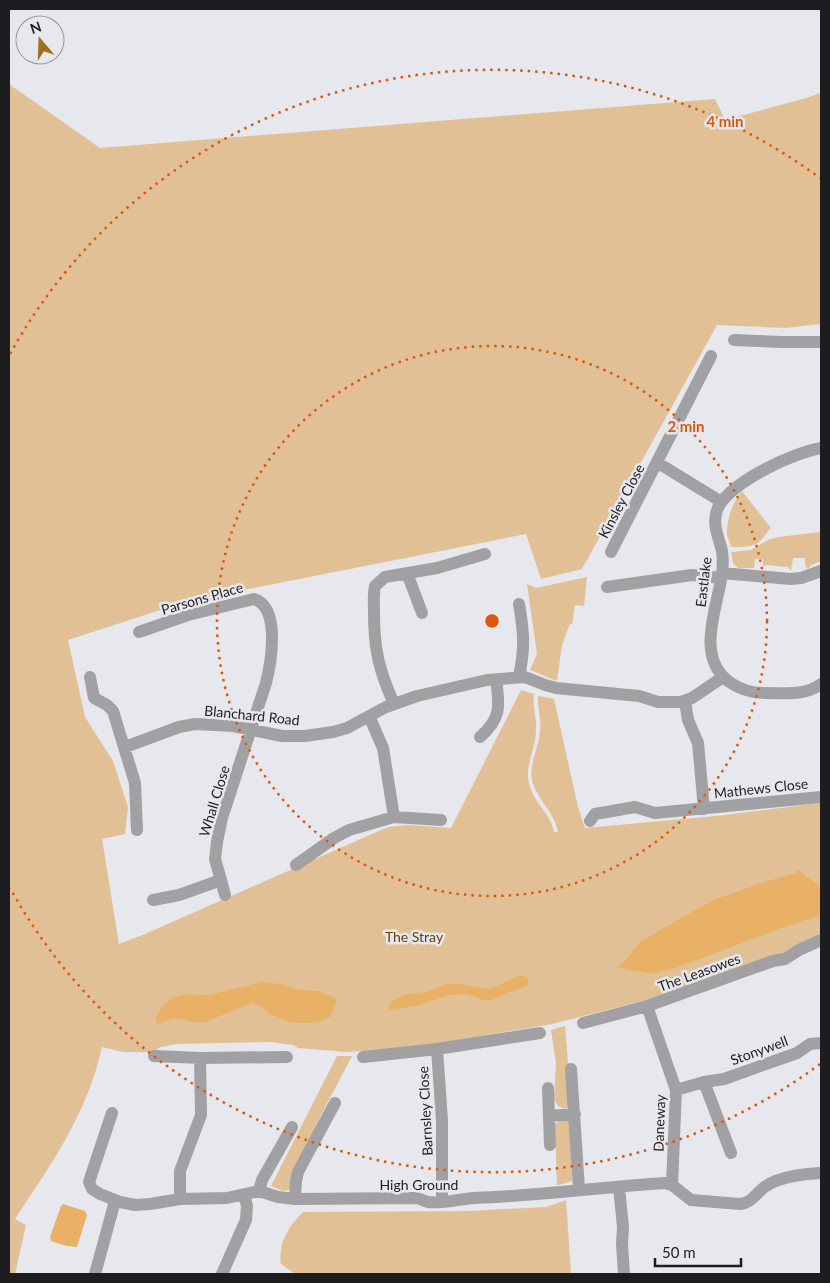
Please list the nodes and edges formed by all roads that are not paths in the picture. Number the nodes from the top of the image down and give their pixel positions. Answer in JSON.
{"nodes":[{"id":1,"x":734,"y":340,"type":"dead end"},
{"id":2,"x":821,"y":342,"type":"edge"},
{"id":3,"x":711,"y":356,"type":"dead end"},
{"id":4,"x":821,"y":448,"type":"edge"},
{"id":5,"x":658,"y":463,"type":"junction"},
{"id":6,"x":720,"y":501,"type":"junction"},
{"id":7,"x":611,"y":552,"type":"dead end"},
{"id":8,"x":485,"y":554,"type":"dead end"},
{"id":9,"x":821,"y":571,"type":"edge"},
{"id":10,"x":407,"y":573,"type":"junction"},
{"id":11,"x":722,"y":575,"type":"junction"},
{"id":12,"x":607,"y":587,"type":"dead end"},
{"id":13,"x":519,"y":604,"type":"dead end"},
{"id":14,"x":422,"y":613,"type":"dead end"},
{"id":15,"x":139,"y":632,"type":"dead end"},
{"id":16,"x":90,"y":676,"type":"dead end"},
{"id":17,"x":519,"y":677,"type":"junction"},
{"id":18,"x":723,"y":677,"type":"junction"},
{"id":19,"x":496,"y":680,"type":"junction"},
{"id":20,"x":821,"y":684,"type":"edge"},
{"id":21,"x":685,"y":701,"type":"junction"},
{"id":22,"x":394,"y":704,"type":"junction"},
{"id":23,"x":368,"y":716,"type":"junction"},
{"id":24,"x":250,"y":730,"type":"junction"},
{"id":25,"x":480,"y":737,"type":"dead end"},
{"id":26,"x":125,"y":747,"type":"junction"},
{"id":27,"x":821,"y":797,"type":"edge"},
{"id":28,"x":704,"y":809,"type":"junction"},
{"id":29,"x":394,"y":817,"type":"junction"},
{"id":30,"x":441,"y":820,"type":"dead end"},
{"id":31,"x":590,"y":821,"type":"dead end"},
{"id":32,"x":137,"y":830,"type":"dead end"},
{"id":33,"x":296,"y":865,"type":"dead end"},
{"id":34,"x":220,"y":880,"type":"junction"},
{"id":35,"x":225,"y":896,"type":"dead end"},
{"id":36,"x":153,"y":900,"type":"dead end"},
{"id":37,"x":821,"y":940,"type":"edge"},
{"id":38,"x":647,"y":1006,"type":"junction"},
{"id":39,"x":583,"y":1023,"type":"dead end"},
{"id":40,"x":540,"y":1033,"type":"dead end"},
{"id":41,"x":821,"y":1043,"type":"edge"},
{"id":42,"x":437,"y":1049,"type":"junction"},
{"id":43,"x":154,"y":1056,"type":"dead end"},
{"id":44,"x":287,"y":1057,"type":"dead end"},
{"id":45,"x":363,"y":1057,"type":"dead end"},
{"id":46,"x":200,"y":1058,"type":"junction"},
{"id":47,"x":571,"y":1069,"type":"dead end"},
{"id":48,"x":704,"y":1082,"type":"junction"},
{"id":49,"x":548,"y":1088,"type":"dead end"},
{"id":50,"x":676,"y":1090,"type":"junction"},
{"id":51,"x":335,"y":1103,"type":"dead end"},
{"id":52,"x":112,"y":1113,"type":"dead end"},
{"id":53,"x":575,"y":1114,"type":"junction"},
{"id":54,"x":549,"y":1116,"type":"junction"},
{"id":55,"x":292,"y":1127,"type":"dead end"},
{"id":56,"x":550,"y":1145,"type":"dead end"},
{"id":57,"x":732,"y":1153,"type":"dead end"},
{"id":58,"x":821,"y":1173,"type":"edge"},
{"id":59,"x":672,"y":1185,"type":"junction"},
{"id":60,"x":619,"y":1187,"type":"junction"},
{"id":61,"x":579,"y":1189,"type":"junction"},
{"id":62,"x":258,"y":1191,"type":"junction"},
{"id":63,"x":244,"y":1195,"type":"junction"},
{"id":64,"x":180,"y":1199,"type":"junction"},
{"id":65,"x":295,"y":1199,"type":"junction"},
{"id":66,"x":115,"y":1201,"type":"junction"},
{"id":67,"x":442,"y":1202,"type":"junction"},
{"id":68,"x":95,"y":1274,"type":"edge"},
{"id":69,"x":222,"y":1274,"type":"edge"},
{"id":70,"x":624,"y":1274,"type":"edge"}],
"edges":[{"from":1,"to":2,"type":"street"},
{"from":3,"to":5,"type":"street","name":"Kinsley Close"},
{"from":4,"to":6,"type":"street"},
{"from":5,"to":6,"type":"street","name":"Kinsley Close"},
{"from":5,"to":7,"type":"street","name":"Kinsley Close"},
{"from":6,"to":11,"type":"street","name":"Eastlake"},
{"from":8,"to":10,"type":"street"},
{"from":9,"to":11,"type":"street"},
{"from":10,"to":14,"type":"street"},
{"from":10,"to":22,"type":"street"},
{"from":11,"to":12,"type":"street"},
{"from":11,"to":18,"type":"street","name":"Eastlake"},
{"from":13,"to":17,"type":"street"},
{"from":15,"to":24,"type":"street","name":"Parsons Place"},
{"from":16,"to":26,"type":"street"},
{"from":17,"to":19,"type":"street","name":"Blanchard Road"},
{"from":17,"to":21,"type":"street","name":"Blanchard Road"},
{"from":18,"to":20,"type":"street"},
{"from":18,"to":21,"type":"street","name":"Blanchard Road"},
{"from":19,"to":22,"type":"street","name":"Blanchard Road"},
{"from":19,"to":25,"type":"street"},
{"from":21,"to":28,"type":"street","name":"Mathews Close"},
{"from":22,"to":23,"type":"street","name":"Blanchard Road"},
{"from":23,"to":24,"type":"street","name":"Blanchard Road"},
{"from":23,"to":29,"type":"street"},
{"from":24,"to":26,"type":"street","name":"Blanchard Road"},
{"from":24,"to":34,"type":"street","name":"Whall Close"},
{"from":26,"to":32,"type":"street"},
{"from":27,"to":28,"type":"street","name":"Mathews Close"},
{"from":28,"to":31,"type":"street","name":"Mathews Close"},
{"from":29,"to":30,"type":"street"},
{"from":29,"to":33,"type":"street"},
{"from":34,"to":35,"type":"street","name":"Whall Close"},
{"from":34,"to":36,"type":"street"},
{"from":37,"to":38,"type":"street","name":"The Leasowes"},
{"from":38,"to":39,"type":"street","name":"The Leasowes"},
{"from":38,"to":50,"type":"street","name":"Daneway"},
{"from":40,"to":42,"type":"street","name":"Barnsley Close"},
{"from":41,"to":48,"type":"street","name":"Stonywell"},
{"from":42,"to":45,"type":"street","name":"Barnsley Close"},
{"from":42,"to":67,"type":"street","name":"Barnsley Close"},
{"from":43,"to":46,"type":"street"},
{"from":44,"to":46,"type":"street"},
{"from":46,"to":64,"type":"street"},
{"from":47,"to":53,"type":"street"},
{"from":48,"to":50,"type":"street","name":"Stonywell"},
{"from":48,"to":57,"type":"street"},
{"from":49,"to":54,"type":"street"},
{"from":50,"to":59,"type":"street","name":"Daneway"},
{"from":51,"to":65,"type":"street"},
{"from":52,"to":66,"type":"street"},
{"from":53,"to":54,"type":"street"},
{"from":53,"to":61,"type":"street"},
{"from":54,"to":56,"type":"street"},
{"from":55,"to":62,"type":"street"},
{"from":58,"to":59,"type":"street"},
{"from":59,"to":60,"type":"street","name":"High Ground"},
{"from":60,"to":61,"type":"street","name":"High Ground"},
{"from":60,"to":70,"type":"street"},
{"from":61,"to":67,"type":"street","name":"High Ground"},
{"from":62,"to":63,"type":"street"},
{"from":62,"to":65,"type":"street","name":"High Ground"},
{"from":63,"to":64,"type":"street"},
{"from":63,"to":69,"type":"street"},
{"from":64,"to":66,"type":"street"},
{"from":65,"to":67,"type":"street","name":"High Ground"},
{"from":66,"to":68,"type":"street"}]}
